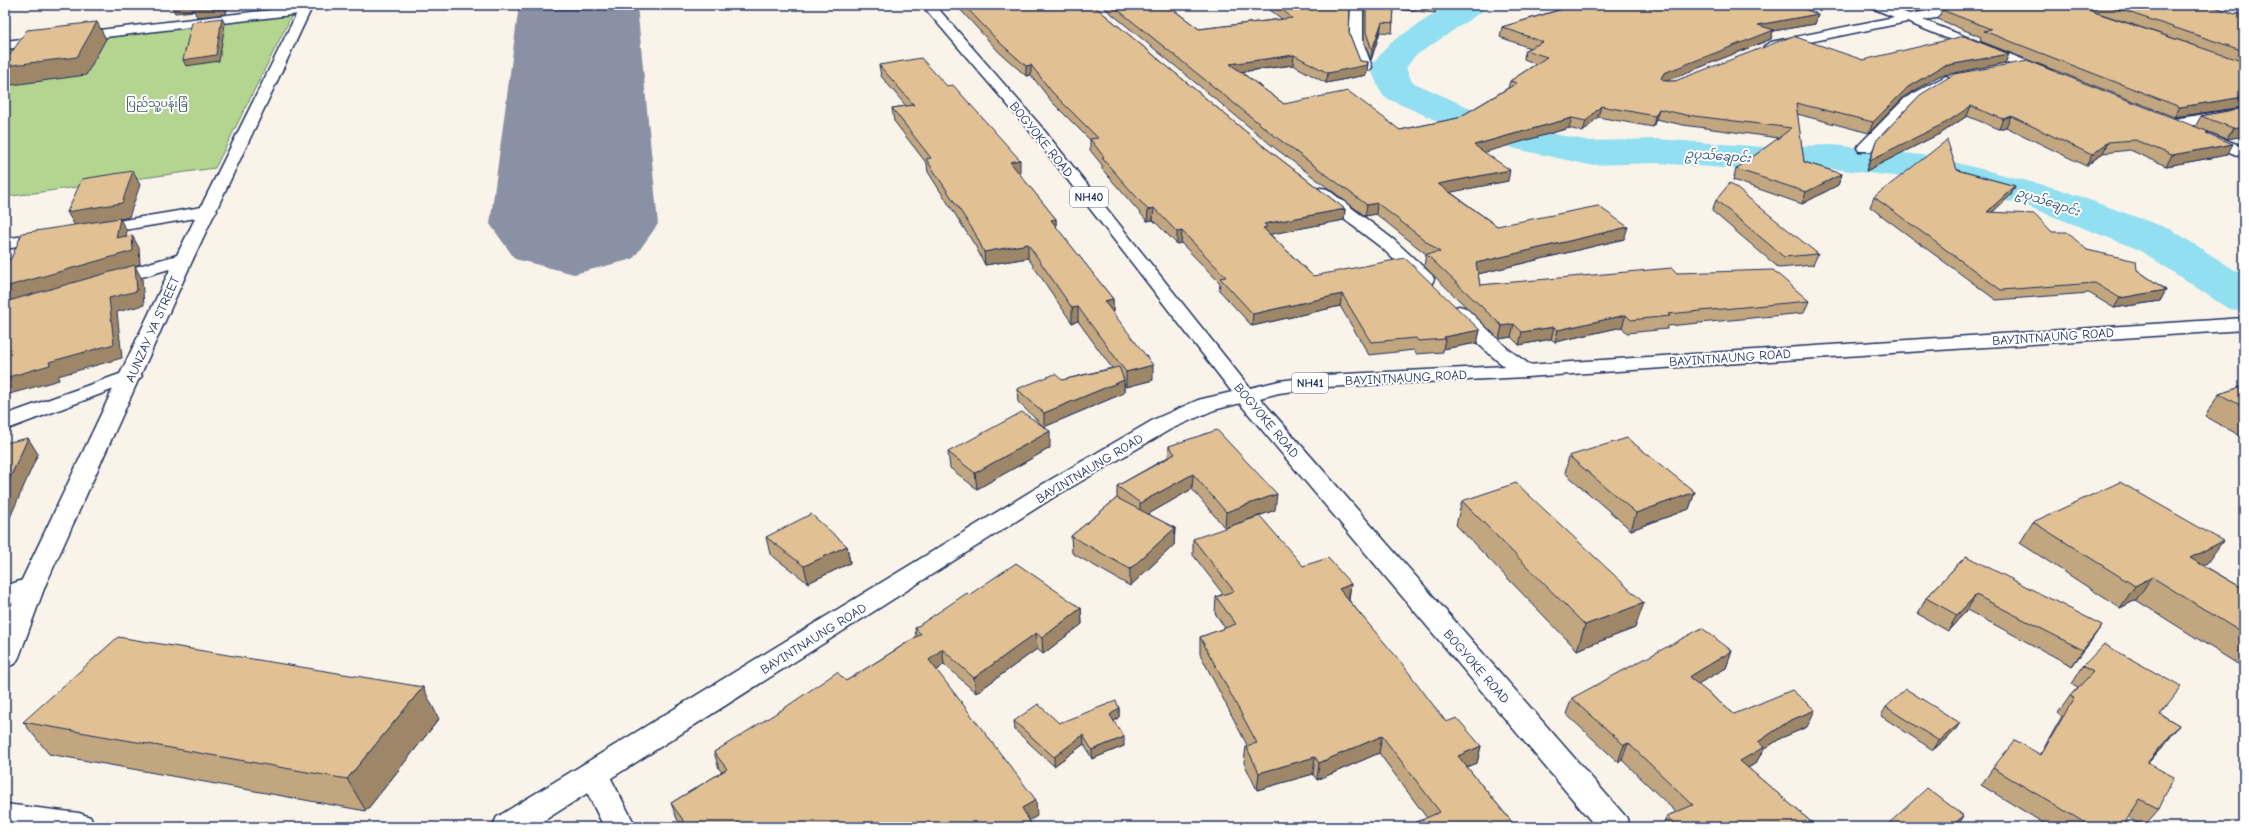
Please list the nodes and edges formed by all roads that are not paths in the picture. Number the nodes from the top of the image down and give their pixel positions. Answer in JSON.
{"nodes":[{"id":1,"x":928,"y":5,"type":"edge"},
{"id":2,"x":1357,"y":5,"type":"edge"},
{"id":3,"x":1876,"y":5,"type":"edge"},
{"id":4,"x":1996,"y":5,"type":"edge"},
{"id":5,"x":306,"y":7,"type":"edge"},
{"id":6,"x":1908,"y":18,"type":"junction"},
{"id":7,"x":5,"y":45,"type":"edge"},
{"id":8,"x":1755,"y":52,"type":"edge"},
{"id":9,"x":2026,"y":65,"type":"junction"},
{"id":10,"x":1365,"y":66,"type":"edge"},
{"id":11,"x":1996,"y":71,"type":"edge"},
{"id":12,"x":1960,"y":78,"type":"edge"},
{"id":13,"x":2063,"y":80,"type":"edge"},
{"id":14,"x":2244,"y":112,"type":"edge"},
{"id":15,"x":2159,"y":119,"type":"edge"},
{"id":16,"x":2174,"y":124,"type":"junction"},
{"id":17,"x":1865,"y":148,"type":"dead end"},
{"id":18,"x":2244,"y":153,"type":"edge"},
{"id":19,"x":1306,"y":181,"type":"edge"},
{"id":20,"x":208,"y":211,"type":"junction"},
{"id":21,"x":5,"y":244,"type":"edge"},
{"id":22,"x":184,"y":259,"type":"junction"},
{"id":23,"x":95,"y":285,"type":"edge"},
{"id":24,"x":2238,"y":324,"type":"edge"},
{"id":25,"x":1526,"y":370,"type":"junction"},
{"id":26,"x":132,"y":376,"type":"junction"},
{"id":27,"x":1244,"y":394,"type":"junction"},
{"id":28,"x":5,"y":423,"type":"edge"},
{"id":29,"x":32,"y":586,"type":"junction"},
{"id":30,"x":5,"y":596,"type":"edge"},
{"id":31,"x":5,"y":657,"type":"edge"},
{"id":32,"x":593,"y":774,"type":"junction"},
{"id":33,"x":5,"y":817,"type":"edge"},
{"id":34,"x":79,"y":827,"type":"edge"},
{"id":35,"x":508,"y":827,"type":"edge"},
{"id":36,"x":620,"y":827,"type":"edge"},
{"id":37,"x":1615,"y":827,"type":"edge"}],
"edges":[{"from":1,"to":27,"type":"main road","name":"BOGYOKE ROAD","number":"NH40"},
{"from":2,"to":10,"type":"main road"},
{"from":3,"to":6,"type":"main road"},
{"from":4,"to":6,"type":"main road"},
{"from":5,"to":7,"type":"main road"},
{"from":5,"to":20,"type":"main road","name":"AUNZAY YA STREET"},
{"from":6,"to":8,"type":"main road"},
{"from":6,"to":9,"type":"main road"},
{"from":9,"to":11,"type":"main road"},
{"from":9,"to":13,"type":"main road"},
{"from":12,"to":17,"type":"main road"},
{"from":14,"to":16,"type":"main road"},
{"from":15,"to":16,"type":"main road"},
{"from":16,"to":18,"type":"main road"},
{"from":19,"to":25,"type":"main road"},
{"from":20,"to":21,"type":"main road"},
{"from":20,"to":22,"type":"main road","name":"AUNZAY YA STREET"},
{"from":22,"to":23,"type":"main road"},
{"from":22,"to":26,"type":"main road","name":"AUNZAY YA STREET"},
{"from":24,"to":25,"type":"main road","name":"BAYINTNAUNG ROAD","number":"NH41"},
{"from":25,"to":27,"type":"main road","name":"BAYINTNAUNG ROAD","number":"NH41"},
{"from":26,"to":28,"type":"main road"},
{"from":26,"to":29,"type":"main road","name":"AUNZAY YA STREET"},
{"from":27,"to":32,"type":"main road","name":"BAYINTNAUNG ROAD","number":"NH41"},
{"from":27,"to":37,"type":"main road","name":"BOGYOKE ROAD"},
{"from":29,"to":30,"type":"main road"},
{"from":29,"to":31,"type":"main road","name":"AUNZAY YA STREET"},
{"from":32,"to":35,"type":"main road","name":"BAYINTNAUNG ROAD","number":"NH41"},
{"from":32,"to":36,"type":"main road"},
{"from":33,"to":34,"type":"main road"}]}
